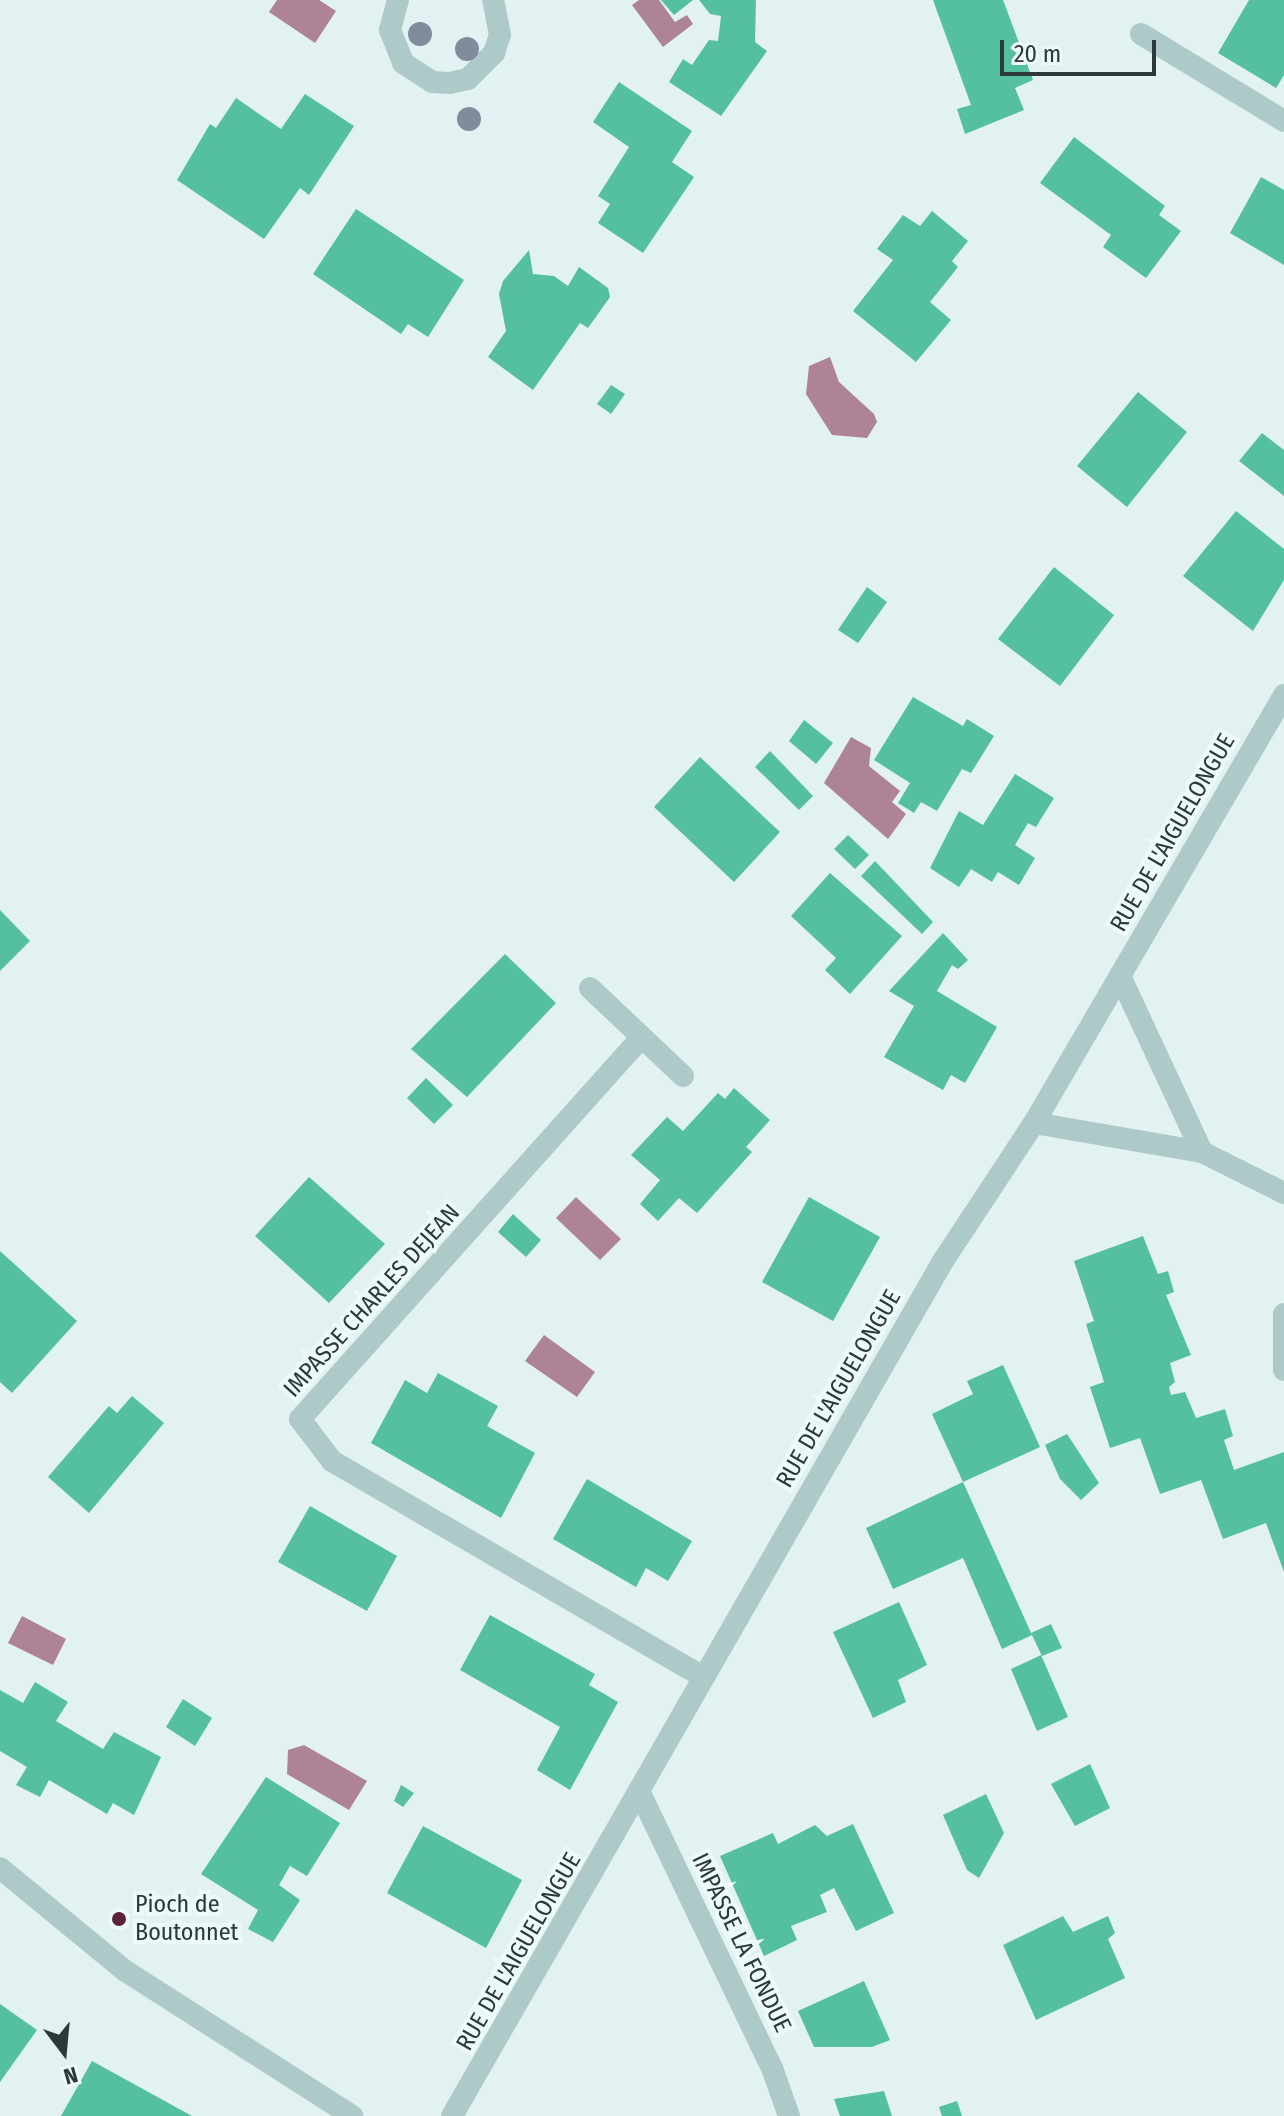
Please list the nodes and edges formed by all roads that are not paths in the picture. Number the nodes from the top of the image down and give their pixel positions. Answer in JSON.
{"nodes":[{"id":1,"x":398,"y":0,"type":"edge"},
{"id":2,"x":493,"y":0,"type":"edge"},
{"id":3,"x":1141,"y":34,"type":"dead end"},
{"id":4,"x":1284,"y":121,"type":"edge"},
{"id":5,"x":1284,"y":695,"type":"edge"},
{"id":6,"x":1120,"y":976,"type":"junction"},
{"id":7,"x":590,"y":988,"type":"dead end"},
{"id":8,"x":640,"y":1039,"type":"junction"},
{"id":9,"x":683,"y":1076,"type":"dead end"},
{"id":10,"x":1034,"y":1123,"type":"junction"},
{"id":11,"x":1202,"y":1152,"type":"junction"},
{"id":12,"x":1284,"y":1193,"type":"edge"},
{"id":13,"x":1284,"y":1314,"type":"edge"},
{"id":14,"x":1284,"y":1370,"type":"edge"},
{"id":15,"x":701,"y":1676,"type":"junction"},
{"id":16,"x":641,"y":1795,"type":"junction"},
{"id":17,"x":0,"y":1868,"type":"edge"},
{"id":18,"x":352,"y":2116,"type":"edge"},
{"id":19,"x":452,"y":2116,"type":"edge"},
{"id":20,"x":789,"y":2116,"type":"edge"}],
"edges":[{"from":1,"to":2,"type":"street"},
{"from":3,"to":4,"type":"street"},
{"from":5,"to":6,"type":"street","name":"RUE DE L'AIGUELONGUE"},
{"from":6,"to":10,"type":"street","name":"RUE DE L'AIGUELONGUE"},
{"from":6,"to":11,"type":"street"},
{"from":7,"to":8,"type":"street"},
{"from":8,"to":9,"type":"street"},
{"from":8,"to":15,"type":"street","name":"IMPASSE CHARLES DEJEAN"},
{"from":10,"to":11,"type":"street"},
{"from":10,"to":15,"type":"street","name":"RUE DE L'AIGUELONGUE"},
{"from":11,"to":12,"type":"street"},
{"from":13,"to":14,"type":"street"},
{"from":15,"to":16,"type":"street","name":"RUE DE L'AIGUELONGUE"},
{"from":16,"to":19,"type":"street","name":"RUE DE L'AIGUELONGUE"},
{"from":16,"to":20,"type":"street","name":"IMPASSE LA FONDUE"},
{"from":17,"to":18,"type":"street"}]}
